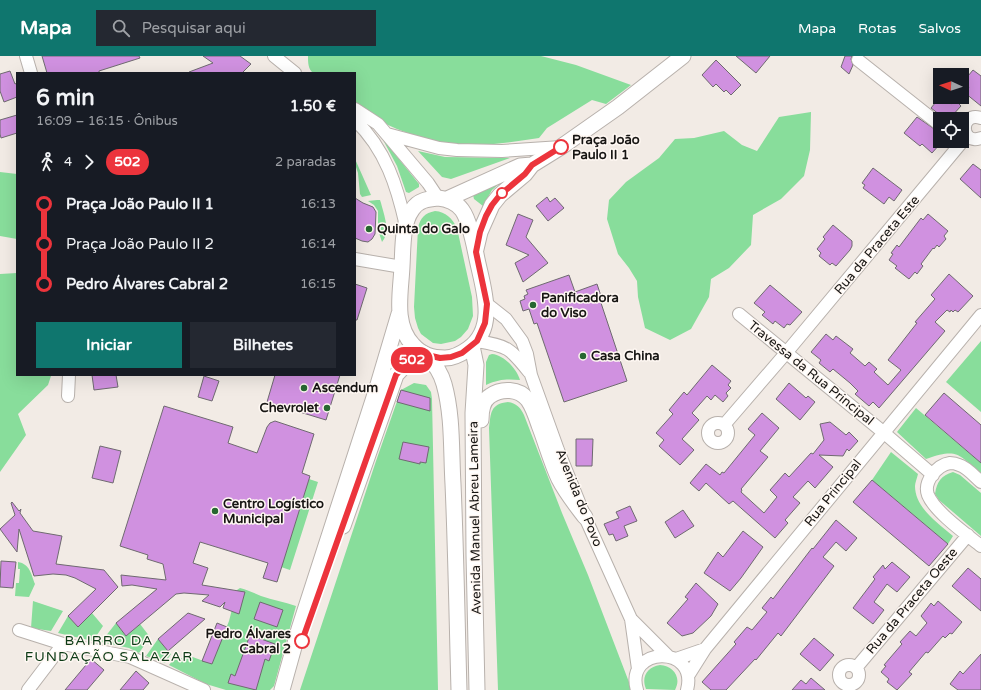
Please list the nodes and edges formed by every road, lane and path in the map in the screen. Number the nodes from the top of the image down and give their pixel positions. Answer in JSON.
{"nodes":[{"id":1,"x":26,"y":56,"type":"edge"},
{"id":2,"x":274,"y":56,"type":"edge"},
{"id":3,"x":683,"y":56,"type":"edge"},
{"id":4,"x":858,"y":60,"type":"dead end"},
{"id":5,"x":287,"y":71,"type":"edge"},
{"id":6,"x":31,"y":72,"type":"edge"},
{"id":7,"x":356,"y":110,"type":"edge"},
{"id":8,"x":981,"y":118,"type":"edge"},
{"id":9,"x":933,"y":119,"type":"edge"},
{"id":10,"x":969,"y":120,"type":"edge"},
{"id":11,"x":356,"y":121,"type":"edge"},
{"id":12,"x":387,"y":134,"type":"junction"},
{"id":13,"x":969,"y":137,"type":"edge"},
{"id":14,"x":981,"y":138,"type":"edge"},
{"id":15,"x":561,"y":147,"type":"junction"},
{"id":16,"x":957,"y":148,"type":"edge"},
{"id":17,"x":532,"y":165,"type":"junction"},
{"id":18,"x":442,"y":198,"type":"junction"},
{"id":19,"x":406,"y":226,"type":"junction"},
{"id":20,"x":476,"y":252,"type":"junction"},
{"id":21,"x":356,"y":259,"type":"edge"},
{"id":22,"x":402,"y":267,"type":"junction"},
{"id":23,"x":487,"y":304,"type":"junction"},
{"id":24,"x":400,"y":311,"type":"junction"},
{"id":25,"x":739,"y":314,"type":"dead end"},
{"id":26,"x":981,"y":315,"type":"edge"},
{"id":27,"x":474,"y":343,"type":"junction"},
{"id":28,"x":786,"y":354,"type":"junction"},
{"id":29,"x":425,"y":355,"type":"junction"},
{"id":30,"x":531,"y":375,"type":"junction"},
{"id":31,"x":69,"y":376,"type":"edge"},
{"id":32,"x":68,"y":396,"type":"dead end"},
{"id":33,"x":724,"y":425,"type":"dead end"},
{"id":34,"x":883,"y":432,"type":"junction"},
{"id":35,"x":933,"y":475,"type":"junction"},
{"id":36,"x":981,"y":482,"type":"edge"},
{"id":37,"x":585,"y":517,"type":"junction"},
{"id":38,"x":474,"y":527,"type":"junction"},
{"id":39,"x":968,"y":535,"type":"junction"},
{"id":40,"x":981,"y":546,"type":"edge"},
{"id":41,"x":631,"y":619,"type":"junction"},
{"id":42,"x":19,"y":630,"type":"dead end"},
{"id":43,"x":63,"y":644,"type":"junction"},
{"id":44,"x":705,"y":649,"type":"junction"},
{"id":45,"x":672,"y":657,"type":"junction"},
{"id":46,"x":856,"y":668,"type":"dead end"},
{"id":47,"x":638,"y":669,"type":"junction"},
{"id":48,"x":689,"y":685,"type":"edge"},
{"id":49,"x":282,"y":689,"type":"edge"},
{"id":50,"x":28,"y":690,"type":"edge"},
{"id":51,"x":204,"y":690,"type":"edge"},
{"id":52,"x":459,"y":690,"type":"edge"},
{"id":53,"x":477,"y":690,"type":"edge"},
{"id":54,"x":637,"y":690,"type":"edge"}],
"edges":[{"from":1,"to":6,"type":"street"},
{"from":2,"to":5,"type":"street"},
{"from":3,"to":15,"type":"main road"},
{"from":4,"to":9,"type":"street"},
{"from":7,"to":12,"type":"street"},
{"from":8,"to":10,"type":"street"},
{"from":11,"to":19,"type":"street"},
{"from":12,"to":15,"type":"street"},
{"from":12,"to":18,"type":"street"},
{"from":13,"to":14,"type":"street"},
{"from":15,"to":17,"type":"main road"},
{"from":16,"to":28,"type":"street","name":"Rua da Praceta Este"},
{"from":17,"to":18,"type":"main road"},
{"from":17,"to":20,"type":"main road"},
{"from":18,"to":19,"type":"main road"},
{"from":18,"to":20,"type":"main road"},
{"from":19,"to":22,"type":"main road"},
{"from":20,"to":23,"type":"main road"},
{"from":21,"to":22,"type":"street"},
{"from":22,"to":24,"type":"main road"},
{"from":23,"to":27,"type":"main road"},
{"from":23,"to":30,"type":"street","name":"Avenida do Povo"},
{"from":24,"to":29,"type":"main road","name":"Avenida Manuel Abreu Lameira"},
{"from":24,"to":49,"type":"main road"},
{"from":25,"to":28,"type":"street","name":"Travessa da Rua Principal"},
{"from":26,"to":34,"type":"street","name":"Rua Principal"},
{"from":27,"to":29,"type":"main road"},
{"from":27,"to":30,"type":"street","name":"Avenida do Povo"},
{"from":27,"to":38,"type":"main road","name":"Avenida Manuel Abreu Lameira"},
{"from":28,"to":33,"type":"street","name":"Rua da Praceta Este"},
{"from":28,"to":34,"type":"street","name":"Travessa da Rua Principal"},
{"from":29,"to":49,"type":"main road"},
{"from":29,"to":52,"type":"main road","name":"Avenida Manuel Abreu Lameira"},
{"from":30,"to":37,"type":"street","name":"Avenida do Povo"},
{"from":31,"to":32,"type":"street"},
{"from":34,"to":35,"type":"street","name":"Travessa da Rua Principal"},
{"from":34,"to":44,"type":"street","name":"Rua Principal"},
{"from":35,"to":36,"type":"street"},
{"from":35,"to":39,"type":"street"},
{"from":37,"to":38,"type":"main road"},
{"from":37,"to":41,"type":"street","name":"Avenida do Povo"},
{"from":38,"to":53,"type":"main road","name":"Avenida Manuel Abreu Lameira"},
{"from":39,"to":40,"type":"street"},
{"from":39,"to":46,"type":"street","name":"Rua da Praceta Oeste"},
{"from":41,"to":45,"type":"street","name":"Avenida do Povo"},
{"from":41,"to":47,"type":"street","name":"Avenida do Povo"},
{"from":42,"to":43,"type":"street"},
{"from":43,"to":50,"type":"street"},
{"from":43,"to":51,"type":"street"},
{"from":44,"to":45,"type":"street"},
{"from":44,"to":48,"type":"street","name":"Rua Principal"},
{"from":45,"to":47,"type":"street"},
{"from":45,"to":48,"type":"street","name":"Avenida do Povo"},
{"from":47,"to":54,"type":"street","name":"Avenida do Povo"}]}
